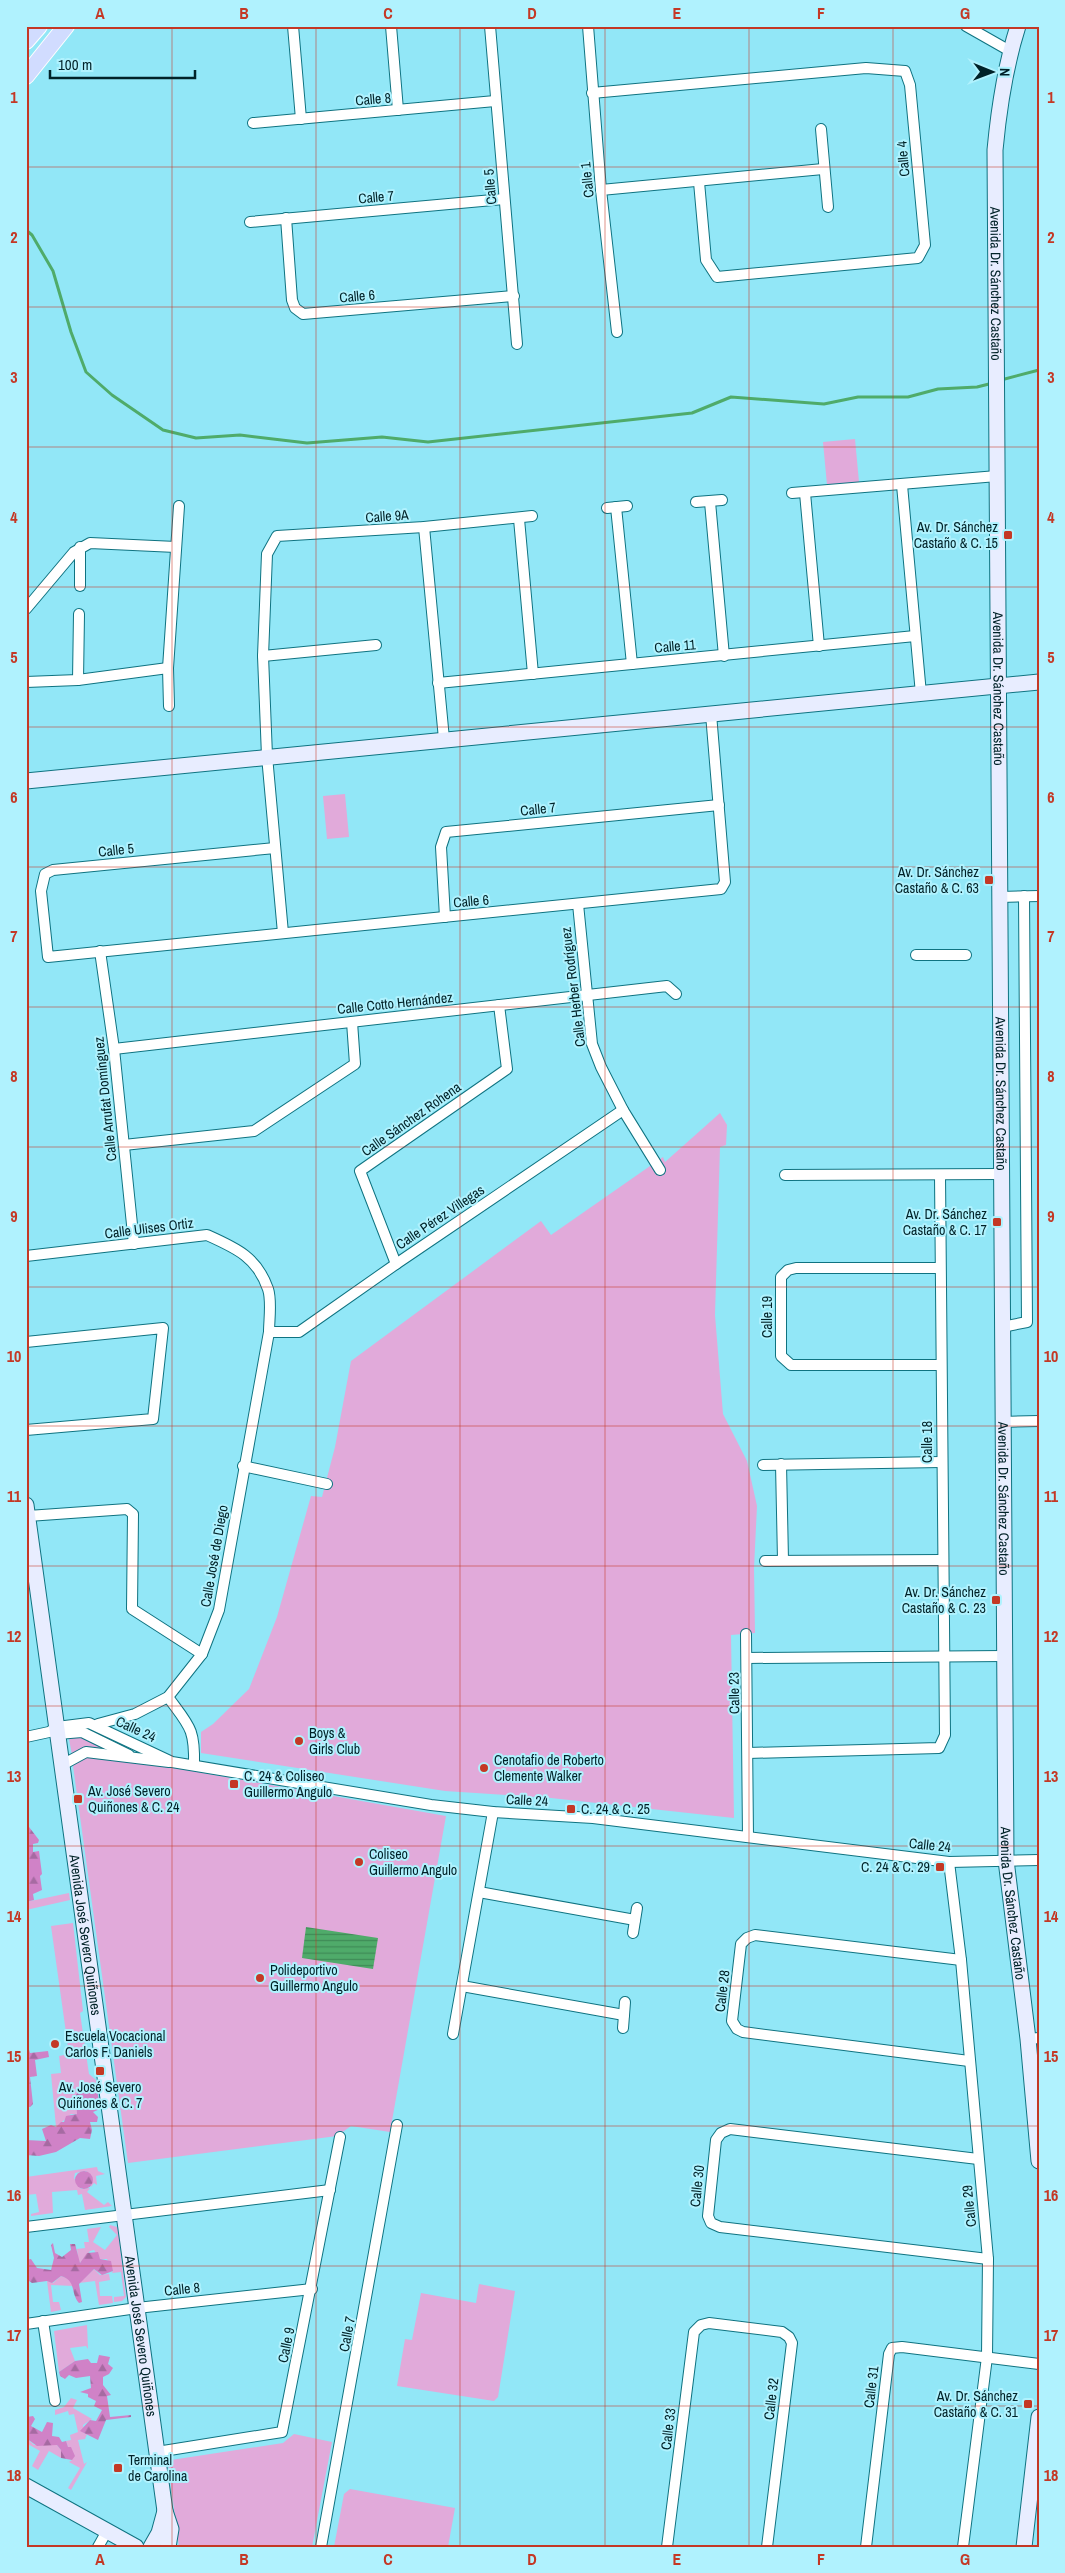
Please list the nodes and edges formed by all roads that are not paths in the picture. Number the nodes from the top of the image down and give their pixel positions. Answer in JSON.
{"nodes":[{"id":1,"x":39,"y":26,"type":"edge"},
{"id":2,"x":66,"y":26,"type":"edge"},
{"id":3,"x":293,"y":26,"type":"edge"},
{"id":4,"x":391,"y":26,"type":"edge"},
{"id":5,"x":490,"y":26,"type":"edge"},
{"id":6,"x":588,"y":26,"type":"edge"},
{"id":7,"x":966,"y":26,"type":"edge"},
{"id":8,"x":1018,"y":26,"type":"edge"},
{"id":9,"x":26,"y":41,"type":"edge"},
{"id":10,"x":1010,"y":51,"type":"junction"},
{"id":11,"x":26,"y":76,"type":"edge"},
{"id":12,"x":592,"y":94,"type":"junction"},
{"id":13,"x":495,"y":101,"type":"junction"},
{"id":14,"x":398,"y":110,"type":"junction"},
{"id":15,"x":301,"y":119,"type":"junction"},
{"id":16,"x":252,"y":123,"type":"dead end"},
{"id":17,"x":821,"y":130,"type":"dead end"},
{"id":18,"x":823,"y":169,"type":"junction"},
{"id":19,"x":699,"y":182,"type":"junction"},
{"id":20,"x":601,"y":190,"type":"junction"},
{"id":21,"x":504,"y":199,"type":"junction"},
{"id":22,"x":828,"y":207,"type":"dead end"},
{"id":23,"x":286,"y":218,"type":"junction"},
{"id":24,"x":250,"y":222,"type":"dead end"},
{"id":25,"x":514,"y":296,"type":"junction"},
{"id":26,"x":617,"y":332,"type":"dead end"},
{"id":27,"x":517,"y":344,"type":"dead end"},
{"id":28,"x":997,"y":476,"type":"junction"},
{"id":29,"x":902,"y":485,"type":"junction"},
{"id":30,"x":805,"y":493,"type":"junction"},
{"id":31,"x":792,"y":494,"type":"dead end"},
{"id":32,"x":722,"y":500,"type":"dead end"},
{"id":33,"x":696,"y":502,"type":"dead end"},
{"id":34,"x":710,"y":502,"type":"junction"},
{"id":35,"x":179,"y":506,"type":"dead end"},
{"id":36,"x":617,"y":507,"type":"dead end"},
{"id":37,"x":532,"y":516,"type":"dead end"},
{"id":38,"x":519,"y":519,"type":"junction"},
{"id":39,"x":424,"y":527,"type":"junction"},
{"id":40,"x":80,"y":547,"type":"junction"},
{"id":41,"x":176,"y":547,"type":"junction"},
{"id":42,"x":80,"y":586,"type":"dead end"},
{"id":43,"x":26,"y":609,"type":"edge"},
{"id":44,"x":80,"y":614,"type":"dead end"},
{"id":45,"x":915,"y":636,"type":"junction"},
{"id":46,"x":376,"y":645,"type":"dead end"},
{"id":47,"x":820,"y":646,"type":"junction"},
{"id":48,"x":263,"y":656,"type":"junction"},
{"id":49,"x":724,"y":656,"type":"junction"},
{"id":50,"x":632,"y":664,"type":"junction"},
{"id":51,"x":168,"y":668,"type":"junction"},
{"id":52,"x":533,"y":674,"type":"junction"},
{"id":53,"x":78,"y":680,"type":"junction"},
{"id":54,"x":26,"y":682,"type":"edge"},
{"id":55,"x":1039,"y":682,"type":"edge"},
{"id":56,"x":438,"y":683,"type":"junction"},
{"id":57,"x":1000,"y":686,"type":"junction"},
{"id":58,"x":921,"y":694,"type":"junction"},
{"id":59,"x":169,"y":706,"type":"dead end"},
{"id":60,"x":711,"y":714,"type":"junction"},
{"id":61,"x":444,"y":739,"type":"junction"},
{"id":62,"x":267,"y":756,"type":"junction"},
{"id":63,"x":26,"y":781,"type":"edge"},
{"id":64,"x":719,"y":805,"type":"junction"},
{"id":65,"x":275,"y":848,"type":"junction"},
{"id":66,"x":1024,"y":896,"type":"junction"},
{"id":67,"x":1039,"y":896,"type":"edge"},
{"id":68,"x":1000,"y":897,"type":"junction"},
{"id":69,"x":578,"y":904,"type":"junction"},
{"id":70,"x":445,"y":917,"type":"junction"},
{"id":71,"x":283,"y":933,"type":"junction"},
{"id":72,"x":100,"y":951,"type":"junction"},
{"id":73,"x":916,"y":955,"type":"dead end"},
{"id":74,"x":966,"y":955,"type":"dead end"},
{"id":75,"x":48,"y":957,"type":"joint"},
{"id":76,"x":676,"y":994,"type":"dead end"},
{"id":77,"x":586,"y":996,"type":"junction"},
{"id":78,"x":499,"y":1005,"type":"junction"},
{"id":79,"x":352,"y":1022,"type":"junction"},
{"id":80,"x":114,"y":1049,"type":"junction"},
{"id":81,"x":623,"y":1110,"type":"junction"},
{"id":82,"x":124,"y":1145,"type":"junction"},
{"id":83,"x":660,"y":1170,"type":"dead end"},
{"id":84,"x":1001,"y":1174,"type":"junction"},
{"id":85,"x":785,"y":1175,"type":"dead end"},
{"id":86,"x":940,"y":1175,"type":"junction"},
{"id":87,"x":134,"y":1244,"type":"junction"},
{"id":88,"x":26,"y":1256,"type":"edge"},
{"id":89,"x":396,"y":1264,"type":"junction"},
{"id":90,"x":939,"y":1268,"type":"junction"},
{"id":91,"x":1002,"y":1327,"type":"junction"},
{"id":92,"x":269,"y":1332,"type":"junction"},
{"id":93,"x":26,"y":1342,"type":"edge"},
{"id":94,"x":940,"y":1365,"type":"junction"},
{"id":95,"x":1039,"y":1421,"type":"edge"},
{"id":96,"x":1002,"y":1422,"type":"junction"},
{"id":97,"x":26,"y":1430,"type":"edge"},
{"id":98,"x":941,"y":1462,"type":"junction"},
{"id":99,"x":781,"y":1464,"type":"junction"},
{"id":100,"x":763,"y":1465,"type":"dead end"},
{"id":101,"x":243,"y":1466,"type":"junction"},
{"id":102,"x":327,"y":1484,"type":"dead end"},
{"id":103,"x":27,"y":1511,"type":"edge"},
{"id":104,"x":783,"y":1560,"type":"junction"},
{"id":105,"x":942,"y":1560,"type":"junction"},
{"id":106,"x":765,"y":1561,"type":"dead end"},
{"id":107,"x":746,"y":1634,"type":"dead end"},
{"id":108,"x":202,"y":1654,"type":"junction"},
{"id":109,"x":1004,"y":1656,"type":"junction"},
{"id":110,"x":945,"y":1657,"type":"junction"},
{"id":111,"x":747,"y":1658,"type":"junction"},
{"id":112,"x":168,"y":1697,"type":"junction"},
{"id":113,"x":98,"y":1724,"type":"dead end"},
{"id":114,"x":58,"y":1731,"type":"junction"},
{"id":115,"x":26,"y":1737,"type":"edge"},
{"id":116,"x":748,"y":1753,"type":"junction"},
{"id":117,"x":135,"y":1758,"type":"junction"},
{"id":118,"x":172,"y":1762,"type":"junction"},
{"id":119,"x":62,"y":1765,"type":"junction"},
{"id":120,"x":194,"y":1766,"type":"junction"},
{"id":121,"x":493,"y":1812,"type":"junction"},
{"id":122,"x":748,"y":1837,"type":"junction"},
{"id":123,"x":1006,"y":1860,"type":"junction"},
{"id":124,"x":1039,"y":1860,"type":"edge"},
{"id":125,"x":948,"y":1862,"type":"junction"},
{"id":126,"x":479,"y":1892,"type":"junction"},
{"id":127,"x":637,"y":1908,"type":"dead end"},
{"id":128,"x":635,"y":1920,"type":"junction"},
{"id":129,"x":633,"y":1933,"type":"dead end"},
{"id":130,"x":961,"y":1960,"type":"junction"},
{"id":131,"x":462,"y":1986,"type":"junction"},
{"id":132,"x":625,"y":2002,"type":"dead end"},
{"id":133,"x":624,"y":2015,"type":"junction"},
{"id":134,"x":623,"y":2028,"type":"dead end"},
{"id":135,"x":453,"y":2034,"type":"dead end"},
{"id":136,"x":1034,"y":2039,"type":"edge"},
{"id":137,"x":969,"y":2061,"type":"junction"},
{"id":138,"x":397,"y":2125,"type":"dead end"},
{"id":139,"x":340,"y":2137,"type":"dead end"},
{"id":140,"x":978,"y":2159,"type":"junction"},
{"id":141,"x":1039,"y":2161,"type":"edge"},
{"id":142,"x":330,"y":2190,"type":"junction"},
{"id":143,"x":124,"y":2214,"type":"junction"},
{"id":144,"x":26,"y":2227,"type":"edge"},
{"id":145,"x":988,"y":2259,"type":"junction"},
{"id":146,"x":312,"y":2289,"type":"junction"},
{"id":147,"x":137,"y":2308,"type":"junction"},
{"id":148,"x":43,"y":2321,"type":"junction"},
{"id":149,"x":709,"y":2323,"type":"joint"},
{"id":150,"x":26,"y":2324,"type":"edge"},
{"id":151,"x":987,"y":2357,"type":"junction"},
{"id":152,"x":1039,"y":2364,"type":"edge"},
{"id":153,"x":55,"y":2400,"type":"dead end"},
{"id":154,"x":1039,"y":2417,"type":"edge"},
{"id":155,"x":157,"y":2452,"type":"junction"},
{"id":156,"x":1035,"y":2475,"type":"edge"},
{"id":157,"x":26,"y":2486,"type":"edge"},
{"id":158,"x":165,"y":2512,"type":"junction"},
{"id":159,"x":107,"y":2531,"type":"junction"},
{"id":160,"x":98,"y":2547,"type":"edge"},
{"id":161,"x":136,"y":2547,"type":"edge"},
{"id":162,"x":151,"y":2547,"type":"edge"},
{"id":163,"x":168,"y":2547,"type":"edge"},
{"id":164,"x":321,"y":2547,"type":"edge"},
{"id":165,"x":667,"y":2547,"type":"edge"},
{"id":166,"x":768,"y":2547,"type":"edge"},
{"id":167,"x":866,"y":2547,"type":"edge"},
{"id":168,"x":963,"y":2547,"type":"edge"},
{"id":169,"x":1024,"y":2547,"type":"edge"}],
"edges":[{"from":1,"to":9,"type":"main road"},
{"from":2,"to":11,"type":"main road"},
{"from":3,"to":15,"type":"street"},
{"from":4,"to":14,"type":"street"},
{"from":5,"to":13,"type":"street","name":"Calle 5"},
{"from":6,"to":12,"type":"street","name":"Calle 1"},
{"from":7,"to":10,"type":"street"},
{"from":8,"to":10,"type":"street","name":"Avenida Dr. Sánchez Castaño"},
{"from":10,"to":28,"type":"street","name":"Avenida Dr. Sánchez Castaño"},
{"from":12,"to":19,"type":"street","name":"Calle 4"},
{"from":12,"to":20,"type":"street","name":"Calle 1"},
{"from":13,"to":14,"type":"street","name":"Calle 8"},
{"from":13,"to":21,"type":"street","name":"Calle 5"},
{"from":14,"to":15,"type":"street","name":"Calle 8"},
{"from":15,"to":16,"type":"street","name":"Calle 8"},
{"from":17,"to":18,"type":"street"},
{"from":18,"to":19,"type":"street"},
{"from":18,"to":22,"type":"street"},
{"from":19,"to":20,"type":"street"},
{"from":20,"to":26,"type":"street","name":"Calle 1"},
{"from":21,"to":23,"type":"street","name":"Calle 7"},
{"from":21,"to":25,"type":"street","name":"Calle 5"},
{"from":23,"to":24,"type":"street","name":"Calle 7"},
{"from":23,"to":25,"type":"street","name":"Calle 6"},
{"from":25,"to":27,"type":"street","name":"Calle 5"},
{"from":28,"to":29,"type":"street"},
{"from":28,"to":57,"type":"street","name":"Avenida Dr. Sánchez Castaño"},
{"from":29,"to":30,"type":"street"},
{"from":29,"to":45,"type":"street"},
{"from":30,"to":31,"type":"street"},
{"from":30,"to":47,"type":"street"},
{"from":32,"to":34,"type":"street"},
{"from":33,"to":34,"type":"street"},
{"from":34,"to":49,"type":"street"},
{"from":35,"to":41,"type":"street"},
{"from":36,"to":50,"type":"street"},
{"from":37,"to":38,"type":"street","name":"Calle 9A"},
{"from":38,"to":39,"type":"street","name":"Calle 9A"},
{"from":38,"to":52,"type":"street"},
{"from":39,"to":48,"type":"street","name":"Calle 9A"},
{"from":39,"to":56,"type":"street"},
{"from":40,"to":41,"type":"street"},
{"from":40,"to":42,"type":"street"},
{"from":40,"to":43,"type":"street"},
{"from":41,"to":51,"type":"street"},
{"from":44,"to":53,"type":"street"},
{"from":45,"to":47,"type":"street","name":"Calle 11"},
{"from":45,"to":58,"type":"street"},
{"from":46,"to":48,"type":"street"},
{"from":47,"to":49,"type":"street","name":"Calle 11"},
{"from":48,"to":62,"type":"street"},
{"from":49,"to":50,"type":"street","name":"Calle 11"},
{"from":50,"to":52,"type":"street","name":"Calle 11"},
{"from":51,"to":53,"type":"street"},
{"from":51,"to":59,"type":"street"},
{"from":52,"to":56,"type":"street","name":"Calle 11"},
{"from":53,"to":54,"type":"street"},
{"from":55,"to":57,"type":"street"},
{"from":56,"to":61,"type":"street"},
{"from":57,"to":58,"type":"street"},
{"from":57,"to":68,"type":"street","name":"Avenida Dr. Sánchez Castaño"},
{"from":58,"to":60,"type":"street"},
{"from":60,"to":61,"type":"street"},
{"from":60,"to":64,"type":"street","name":"Calle 6"},
{"from":61,"to":62,"type":"street"},
{"from":62,"to":63,"type":"street"},
{"from":62,"to":65,"type":"street"},
{"from":64,"to":69,"type":"street","name":"Calle 6"},
{"from":64,"to":70,"type":"street","name":"Calle 7"},
{"from":65,"to":71,"type":"street"},
{"from":65,"to":75,"type":"street","name":"Calle 5"},
{"from":66,"to":67,"type":"street"},
{"from":66,"to":68,"type":"street"},
{"from":66,"to":91,"type":"street"},
{"from":68,"to":84,"type":"street","name":"Avenida Dr. Sánchez Castaño"},
{"from":69,"to":70,"type":"street","name":"Calle 6"},
{"from":69,"to":77,"type":"street","name":"Calle Herber Rodríguez"},
{"from":70,"to":71,"type":"street","name":"Calle 6"},
{"from":71,"to":72,"type":"street","name":"Calle 6"},
{"from":72,"to":75,"type":"street","name":"Calle 6"},
{"from":72,"to":80,"type":"street","name":"Calle Arrufat Domínguez"},
{"from":73,"to":74,"type":"street"},
{"from":76,"to":77,"type":"street","name":"Calle Cotto Hernández"},
{"from":77,"to":78,"type":"street","name":"Calle Cotto Hernández"},
{"from":77,"to":81,"type":"street","name":"Calle Herber Rodríguez"},
{"from":78,"to":79,"type":"street","name":"Calle Cotto Hernández"},
{"from":78,"to":89,"type":"street","name":"Calle Sánchez Rohena"},
{"from":79,"to":80,"type":"street","name":"Calle Cotto Hernández"},
{"from":79,"to":82,"type":"street"},
{"from":80,"to":82,"type":"street","name":"Calle Arrufat Domínguez"},
{"from":81,"to":83,"type":"street","name":"Calle Herber Rodríguez"},
{"from":81,"to":89,"type":"street","name":"Calle Pérez Villegas"},
{"from":82,"to":87,"type":"street","name":"Calle Arrufat Domínguez"},
{"from":84,"to":86,"type":"street"},
{"from":84,"to":91,"type":"street","name":"Avenida Dr. Sánchez Castaño"},
{"from":85,"to":86,"type":"street"},
{"from":86,"to":90,"type":"street","name":"Calle 18"},
{"from":87,"to":88,"type":"street","name":"Calle Ulises Ortiz"},
{"from":87,"to":92,"type":"street","name":"Calle Ulises Ortiz"},
{"from":89,"to":92,"type":"street","name":"Calle Pérez Villegas"},
{"from":90,"to":94,"type":"street","name":"Calle 18"},
{"from":90,"to":94,"type":"street","name":"Calle 19"},
{"from":91,"to":96,"type":"street","name":"Avenida Dr. Sánchez Castaño"},
{"from":92,"to":101,"type":"street","name":"Calle José de Diego"},
{"from":93,"to":97,"type":"street"},
{"from":94,"to":98,"type":"street","name":"Calle 18"},
{"from":95,"to":96,"type":"street"},
{"from":96,"to":109,"type":"street","name":"Avenida Dr. Sánchez Castaño"},
{"from":98,"to":99,"type":"street"},
{"from":98,"to":105,"type":"street","name":"Calle 18"},
{"from":99,"to":100,"type":"street"},
{"from":99,"to":104,"type":"street"},
{"from":101,"to":102,"type":"street"},
{"from":101,"to":108,"type":"street","name":"Calle José de Diego"},
{"from":103,"to":108,"type":"street"},
{"from":103,"to":114,"type":"street","name":"Avenida José Severo Quiñones"},
{"from":104,"to":105,"type":"street"},
{"from":104,"to":106,"type":"street"},
{"from":105,"to":110,"type":"street","name":"Calle 18"},
{"from":107,"to":111,"type":"street"},
{"from":108,"to":112,"type":"street","name":"Calle José de Diego"},
{"from":109,"to":110,"type":"street","name":"Calle 23"},
{"from":109,"to":123,"type":"street","name":"Avenida Dr. Sánchez Castaño"},
{"from":110,"to":111,"type":"street","name":"Calle 23"},
{"from":110,"to":116,"type":"street","name":"Calle 18"},
{"from":111,"to":116,"type":"street","name":"Calle 23"},
{"from":112,"to":113,"type":"street","name":"Calle José de Diego"},
{"from":112,"to":120,"type":"street"},
{"from":114,"to":115,"type":"street"},
{"from":114,"to":117,"type":"street"},
{"from":114,"to":118,"type":"street","name":"Calle 24"},
{"from":114,"to":119,"type":"street","name":"Avenida José Severo Quiñones"},
{"from":116,"to":122,"type":"street","name":"Calle 23"},
{"from":117,"to":118,"type":"street"},
{"from":117,"to":119,"type":"street"},
{"from":118,"to":120,"type":"street","name":"Calle 24"},
{"from":119,"to":143,"type":"street","name":"Avenida José Severo Quiñones"},
{"from":120,"to":121,"type":"street","name":"Calle 24"},
{"from":121,"to":122,"type":"street","name":"Calle 24"},
{"from":121,"to":126,"type":"street"},
{"from":122,"to":125,"type":"street","name":"Calle 24"},
{"from":123,"to":124,"type":"street","name":"Calle 24"},
{"from":123,"to":125,"type":"street","name":"Calle 24"},
{"from":123,"to":136,"type":"street","name":"Avenida Dr. Sánchez Castaño"},
{"from":125,"to":130,"type":"street","name":"Calle 29"},
{"from":126,"to":128,"type":"street"},
{"from":126,"to":131,"type":"street"},
{"from":127,"to":128,"type":"street"},
{"from":128,"to":129,"type":"street"},
{"from":130,"to":137,"type":"street","name":"Calle 29"},
{"from":130,"to":137,"type":"street","name":"Calle 28"},
{"from":131,"to":133,"type":"street"},
{"from":131,"to":135,"type":"street"},
{"from":132,"to":133,"type":"street"},
{"from":133,"to":134,"type":"street"},
{"from":136,"to":141,"type":"street","name":"Avenida Dr. Sánchez Castaño"},
{"from":137,"to":140,"type":"street","name":"Calle 29"},
{"from":138,"to":164,"type":"street","name":"Calle 7"},
{"from":139,"to":142,"type":"street","name":"Calle 9"},
{"from":140,"to":145,"type":"street","name":"Calle 29"},
{"from":140,"to":145,"type":"street","name":"Calle 30"},
{"from":142,"to":143,"type":"street"},
{"from":142,"to":146,"type":"street","name":"Calle 9"},
{"from":143,"to":144,"type":"street"},
{"from":143,"to":147,"type":"street","name":"Avenida José Severo Quiñones"},
{"from":145,"to":151,"type":"street","name":"Calle 29"},
{"from":146,"to":147,"type":"street","name":"Calle 8"},
{"from":146,"to":155,"type":"street","name":"Calle 9"},
{"from":147,"to":148,"type":"street","name":"Calle 8"},
{"from":147,"to":155,"type":"street","name":"Avenida José Severo Quiñones"},
{"from":148,"to":150,"type":"street","name":"Calle 8"},
{"from":148,"to":153,"type":"street"},
{"from":149,"to":165,"type":"street","name":"Calle 33"},
{"from":149,"to":166,"type":"street","name":"Calle 32"},
{"from":151,"to":152,"type":"street","name":"Calle 31"},
{"from":151,"to":167,"type":"street","name":"Calle 31"},
{"from":151,"to":168,"type":"street","name":"Calle 29"},
{"from":154,"to":156,"type":"street"},
{"from":155,"to":158,"type":"street","name":"Avenida José Severo Quiñones"},
{"from":156,"to":169,"type":"street"},
{"from":157,"to":159,"type":"street"},
{"from":158,"to":162,"type":"street","name":"Avenida José Severo Quiñones"},
{"from":158,"to":163,"type":"street","name":"Avenida José Severo Quiñones"},
{"from":159,"to":160,"type":"street"},
{"from":159,"to":161,"type":"street"}]}
